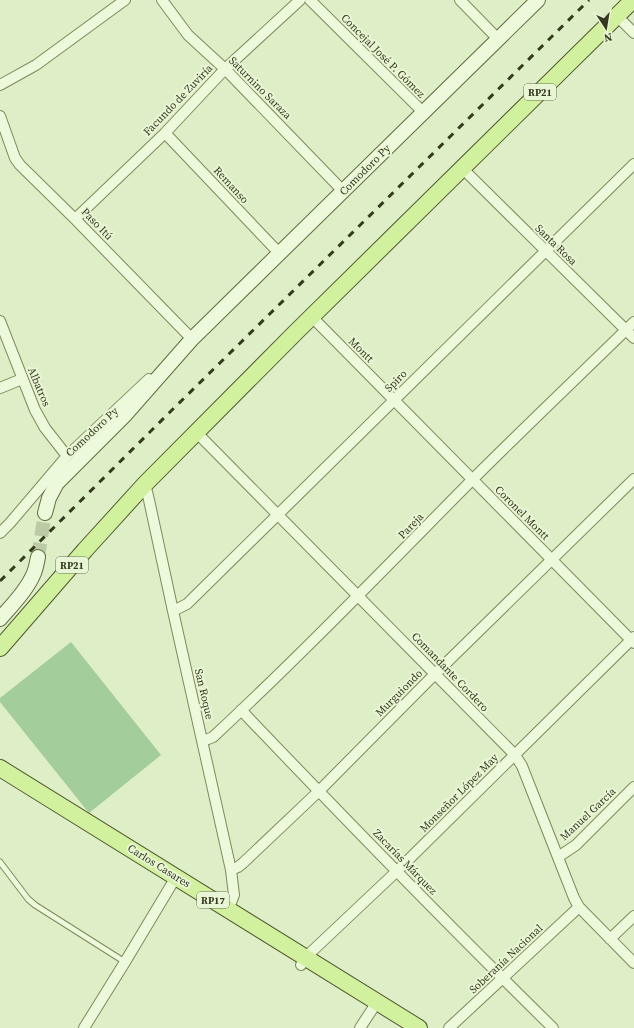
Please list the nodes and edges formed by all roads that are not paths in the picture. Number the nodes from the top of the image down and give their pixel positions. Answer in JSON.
{"nodes":[{"id":1,"x":125,"y":0,"type":"edge"},
{"id":2,"x":162,"y":0,"type":"edge"},
{"id":3,"x":300,"y":0,"type":"edge"},
{"id":4,"x":310,"y":0,"type":"edge"},
{"id":5,"x":460,"y":0,"type":"edge"},
{"id":6,"x":538,"y":0,"type":"edge"},
{"id":7,"x":633,"y":0,"type":"edge"},
{"id":8,"x":617,"y":16,"type":"junction"},
{"id":9,"x":634,"y":33,"type":"edge"},
{"id":10,"x":498,"y":39,"type":"junction"},
{"id":11,"x":225,"y":69,"type":"junction"},
{"id":12,"x":0,"y":85,"type":"edge"},
{"id":13,"x":423,"y":112,"type":"junction"},
{"id":14,"x":0,"y":116,"type":"edge"},
{"id":15,"x":165,"y":132,"type":"junction"},
{"id":16,"x":634,"y":164,"type":"edge"},
{"id":17,"x":462,"y":168,"type":"junction"},
{"id":18,"x":343,"y":190,"type":"junction"},
{"id":19,"x":75,"y":219,"type":"junction"},
{"id":20,"x":545,"y":251,"type":"junction"},
{"id":21,"x":279,"y":253,"type":"junction"},
{"id":22,"x":312,"y":317,"type":"junction"},
{"id":23,"x":0,"y":321,"type":"edge"},
{"id":24,"x":634,"y":322,"type":"edge"},
{"id":25,"x":626,"y":330,"type":"junction"},
{"id":26,"x":634,"y":338,"type":"edge"},
{"id":27,"x":192,"y":340,"type":"junction"},
{"id":28,"x":22,"y":379,"type":"junction"},
{"id":29,"x":0,"y":388,"type":"edge"},
{"id":30,"x":394,"y":400,"type":"junction"},
{"id":31,"x":196,"y":432,"type":"junction"},
{"id":32,"x":66,"y":456,"type":"junction"},
{"id":33,"x":634,"y":479,"type":"edge"},
{"id":34,"x":472,"y":480,"type":"junction"},
{"id":35,"x":145,"y":484,"type":"junction"},
{"id":36,"x":45,"y":513,"type":"tunnel mouth"},
{"id":37,"x":279,"y":514,"type":"junction"},
{"id":38,"x":0,"y":533,"type":"edge"},
{"id":39,"x":38,"y":557,"type":"tunnel mouth"},
{"id":40,"x":552,"y":559,"type":"junction"},
{"id":41,"x":358,"y":595,"type":"junction"},
{"id":42,"x":173,"y":611,"type":"junction"},
{"id":43,"x":0,"y":619,"type":"edge"},
{"id":44,"x":633,"y":640,"type":"edge"},
{"id":45,"x":0,"y":648,"type":"edge"},
{"id":46,"x":435,"y":674,"type":"junction"},
{"id":47,"x":241,"y":710,"type":"junction"},
{"id":48,"x":202,"y":741,"type":"junction"},
{"id":49,"x":515,"y":755,"type":"junction"},
{"id":50,"x":2,"y":770,"type":"edge"},
{"id":51,"x":634,"y":787,"type":"edge"},
{"id":52,"x":319,"y":791,"type":"junction"},
{"id":53,"x":558,"y":856,"type":"junction"},
{"id":54,"x":0,"y":862,"type":"edge"},
{"id":55,"x":231,"y":870,"type":"junction"},
{"id":56,"x":397,"y":871,"type":"junction"},
{"id":57,"x":173,"y":881,"type":"junction"},
{"id":58,"x":579,"y":907,"type":"junction"},
{"id":59,"x":228,"y":910,"type":"junction"},
{"id":60,"x":634,"y":916,"type":"edge"},
{"id":61,"x":610,"y":939,"type":"junction"},
{"id":62,"x":125,"y":962,"type":"junction"},
{"id":63,"x":303,"y":962,"type":"junction"},
{"id":64,"x":634,"y":963,"type":"edge"},
{"id":65,"x":503,"y":978,"type":"junction"},
{"id":66,"x":374,"y":1006,"type":"junction"},
{"id":67,"x":84,"y":1028,"type":"edge"},
{"id":68,"x":360,"y":1028,"type":"edge"},
{"id":69,"x":400,"y":1028,"type":"edge"},
{"id":70,"x":419,"y":1028,"type":"edge"},
{"id":71,"x":449,"y":1028,"type":"edge"},
{"id":72,"x":553,"y":1028,"type":"edge"}],
"edges":[{"from":1,"to":12,"type":"street"},
{"from":2,"to":11,"type":"street","name":"Saturnino Saraza"},
{"from":3,"to":11,"type":"street","name":"Facundo de Zuviría"},
{"from":4,"to":13,"type":"street","name":"Concejal José P. Gómez"},
{"from":5,"to":10,"type":"street"},
{"from":6,"to":10,"type":"main road","name":"Comodoro Py"},
{"from":7,"to":8,"type":"main road","number":"RP21"},
{"from":8,"to":9,"type":"street"},
{"from":8,"to":17,"type":"main road","number":"RP21"},
{"from":10,"to":13,"type":"main road","name":"Comodoro Py"},
{"from":11,"to":15,"type":"street","name":"Facundo de Zuviría"},
{"from":11,"to":18,"type":"street","name":"Saturnino Saraza"},
{"from":13,"to":18,"type":"main road","name":"Comodoro Py"},
{"from":14,"to":19,"type":"street","name":"Paso Itú"},
{"from":15,"to":19,"type":"street","name":"Facundo de Zuviría"},
{"from":15,"to":21,"type":"street","name":"Remanso"},
{"from":16,"to":20,"type":"street","name":"Spiro"},
{"from":17,"to":20,"type":"street","name":"Santa Rosa"},
{"from":17,"to":22,"type":"main road","number":"RP21"},
{"from":18,"to":21,"type":"main road","name":"Comodoro Py"},
{"from":19,"to":27,"type":"street","name":"Paso Itú"},
{"from":20,"to":25,"type":"street","name":"Santa Rosa"},
{"from":20,"to":30,"type":"street","name":"Spiro"},
{"from":21,"to":27,"type":"main road","name":"Comodoro Py"},
{"from":22,"to":30,"type":"street","name":"Montt"},
{"from":22,"to":31,"type":"main road","number":"RP21"},
{"from":23,"to":28,"type":"street","name":"Albatros"},
{"from":24,"to":25,"type":"street","name":"Pareja"},
{"from":25,"to":26,"type":"street","name":"Santa Rosa"},
{"from":25,"to":34,"type":"street","name":"Pareja"},
{"from":27,"to":32,"type":"street","name":"Comodoro Py"},
{"from":27,"to":36,"type":"main road","name":"Comodoro Py"},
{"from":28,"to":29,"type":"street"},
{"from":28,"to":32,"type":"street","name":"Albatros"},
{"from":30,"to":34,"type":"street","name":"Coronel Montt"},
{"from":30,"to":37,"type":"street","name":"Spiro"},
{"from":31,"to":35,"type":"main road","number":"RP21"},
{"from":31,"to":37,"type":"street","name":"Comandante Cordero"},
{"from":32,"to":38,"type":"street","name":"Comodoro Py"},
{"from":33,"to":40,"type":"street","name":"Murguiondo"},
{"from":34,"to":40,"type":"street","name":"Coronel Montt"},
{"from":34,"to":41,"type":"street","name":"Pareja"},
{"from":35,"to":42,"type":"street","name":"San Roque"},
{"from":35,"to":45,"type":"main road","number":"RP21"},
{"from":37,"to":41,"type":"street","name":"Comandante Cordero"},
{"from":37,"to":42,"type":"street","name":"Spiro"},
{"from":39,"to":43,"type":"main road"},
{"from":40,"to":44,"type":"street","name":"Coronel Montt"},
{"from":40,"to":46,"type":"street","name":"Murguiondo"},
{"from":41,"to":46,"type":"street","name":"Comandante Cordero"},
{"from":41,"to":47,"type":"street","name":"Pareja"},
{"from":42,"to":48,"type":"street","name":"San Roque"},
{"from":44,"to":49,"type":"street","name":"Monseñor López May"},
{"from":46,"to":49,"type":"street","name":"Comandante Cordero"},
{"from":46,"to":52,"type":"street","name":"Murguiondo"},
{"from":47,"to":48,"type":"street","name":"Pareja"},
{"from":47,"to":52,"type":"street","name":"Zacarías Márquez"},
{"from":48,"to":55,"type":"street","name":"San Roque"},
{"from":49,"to":53,"type":"street","name":"Comandante Cordero"},
{"from":49,"to":56,"type":"street","name":"Monseñor López May"},
{"from":50,"to":57,"type":"main road","name":"Carlos Casares","number":"RP17"},
{"from":51,"to":53,"type":"street","name":"Manuel García"},
{"from":52,"to":55,"type":"street","name":"Murguiondo"},
{"from":52,"to":56,"type":"street","name":"Zacarías Márquez"},
{"from":53,"to":58,"type":"street","name":"Comandante Cordero"},
{"from":54,"to":62,"type":"lane"},
{"from":55,"to":59,"type":"street","name":"San Roque"},
{"from":56,"to":63,"type":"street","name":"Monseñor López May"},
{"from":56,"to":65,"type":"street","name":"Zacarías Márquez"},
{"from":57,"to":59,"type":"main road","name":"Carlos Casares","number":"RP17"},
{"from":57,"to":62,"type":"street"},
{"from":57,"to":63,"type":"main road","name":"Carlos Casares","number":"RP17"},
{"from":58,"to":61,"type":"street","name":"Comandante Cordero"},
{"from":58,"to":65,"type":"street","name":"Soberanía Nacional"},
{"from":59,"to":63,"type":"main road","name":"Carlos Casares","number":"RP17"},
{"from":60,"to":61,"type":"street"},
{"from":61,"to":64,"type":"street","name":"Comandante Cordero"},
{"from":62,"to":67,"type":"street"},
{"from":63,"to":66,"type":"main road","name":"Carlos Casares","number":"RP17"},
{"from":65,"to":71,"type":"street","name":"Soberanía Nacional"},
{"from":65,"to":72,"type":"street","name":"Zacarías Márquez"},
{"from":66,"to":68,"type":"street"},
{"from":66,"to":69,"type":"main road","name":"Carlos Casares","number":"RP17"},
{"from":66,"to":70,"type":"main road","name":"Carlos Casares","number":"RP17"}]}
